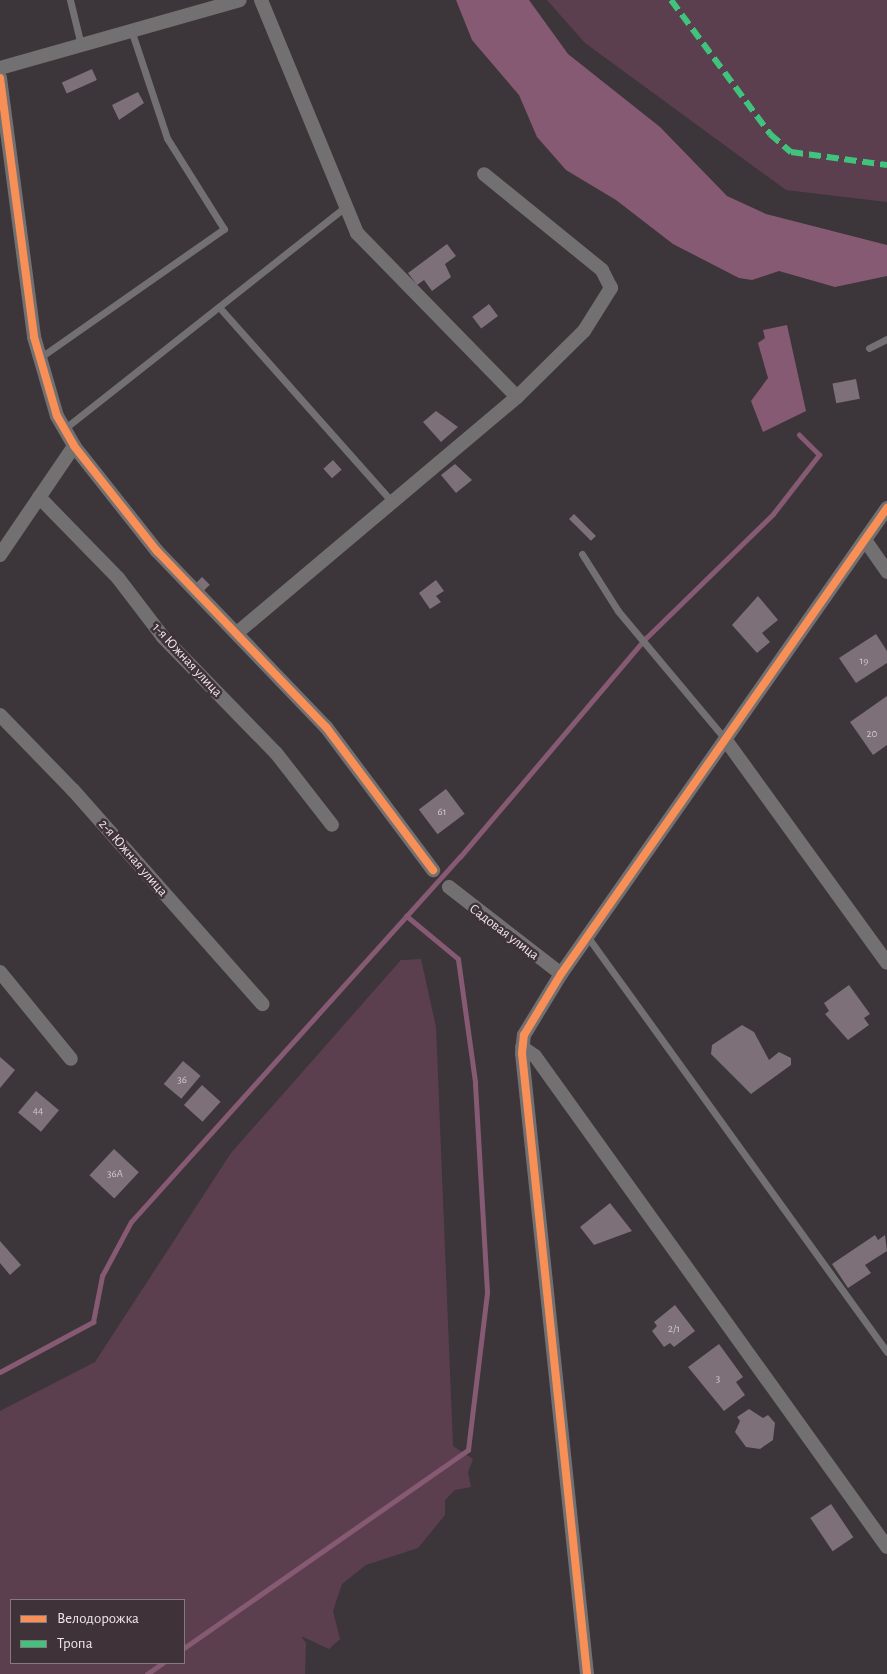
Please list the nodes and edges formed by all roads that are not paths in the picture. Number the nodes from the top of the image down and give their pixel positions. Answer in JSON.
{"nodes":[{"id":1,"x":70,"y":0,"type":"edge"},
{"id":2,"x":240,"y":0,"type":"edge"},
{"id":3,"x":261,"y":0,"type":"edge"},
{"id":4,"x":132,"y":33,"type":"junction"},
{"id":5,"x":81,"y":45,"type":"junction"},
{"id":6,"x":0,"y":68,"type":"edge"},
{"id":7,"x":0,"y":78,"type":"edge"},
{"id":8,"x":484,"y":174,"type":"dead end"},
{"id":9,"x":344,"y":208,"type":"junction"},
{"id":10,"x":219,"y":307,"type":"junction"},
{"id":11,"x":887,"y":340,"type":"edge"},
{"id":12,"x":868,"y":348,"type":"dead end"},
{"id":13,"x":38,"y":359,"type":"junction"},
{"id":14,"x":517,"y":397,"type":"junction"},
{"id":15,"x":64,"y":429,"type":"junction"},
{"id":16,"x":74,"y":446,"type":"junction"},
{"id":17,"x":40,"y":497,"type":"junction"},
{"id":18,"x":391,"y":501,"type":"junction"},
{"id":19,"x":887,"y":508,"type":"edge"},
{"id":20,"x":865,"y":540,"type":"junction"},
{"id":21,"x":582,"y":554,"type":"dead end"},
{"id":22,"x":0,"y":555,"type":"edge"},
{"id":23,"x":887,"y":572,"type":"edge"},
{"id":24,"x":238,"y":632,"type":"junction"},
{"id":25,"x":0,"y":716,"type":"edge"},
{"id":26,"x":725,"y":739,"type":"junction"},
{"id":27,"x":332,"y":825,"type":"dead end"},
{"id":28,"x":433,"y":870,"type":"dead end"},
{"id":29,"x":449,"y":887,"type":"dead end"},
{"id":30,"x":587,"y":936,"type":"junction"},
{"id":31,"x":887,"y":963,"type":"edge"},
{"id":32,"x":0,"y":972,"type":"edge"},
{"id":33,"x":561,"y":974,"type":"junction"},
{"id":34,"x":262,"y":1004,"type":"dead end"},
{"id":35,"x":522,"y":1047,"type":"junction"},
{"id":36,"x":72,"y":1059,"type":"dead end"},
{"id":37,"x":887,"y":1352,"type":"edge"},
{"id":38,"x":887,"y":1547,"type":"edge"},
{"id":39,"x":588,"y":1674,"type":"edge"}],
"edges":[{"from":1,"to":5,"type":"lane"},
{"from":2,"to":4,"type":"street"},
{"from":3,"to":9,"type":"street"},
{"from":4,"to":5,"type":"street"},
{"from":4,"to":13,"type":"lane"},
{"from":5,"to":6,"type":"street"},
{"from":7,"to":13,"type":"street"},
{"from":8,"to":14,"type":"street"},
{"from":9,"to":10,"type":"lane"},
{"from":9,"to":14,"type":"street"},
{"from":10,"to":15,"type":"lane"},
{"from":10,"to":18,"type":"lane"},
{"from":11,"to":12,"type":"lane"},
{"from":13,"to":15,"type":"street"},
{"from":14,"to":18,"type":"street"},
{"from":15,"to":16,"type":"street"},
{"from":16,"to":17,"type":"street"},
{"from":16,"to":24,"type":"street"},
{"from":17,"to":22,"type":"street"},
{"from":17,"to":27,"type":"street","name":"1-я Южная улица"},
{"from":18,"to":24,"type":"street"},
{"from":19,"to":20,"type":"street"},
{"from":20,"to":23,"type":"street"},
{"from":20,"to":26,"type":"street"},
{"from":21,"to":26,"type":"lane"},
{"from":24,"to":28,"type":"street"},
{"from":25,"to":34,"type":"street","name":"2-я Южная улица"},
{"from":26,"to":30,"type":"street"},
{"from":26,"to":31,"type":"street"},
{"from":29,"to":33,"type":"street","name":"Садовая улица"},
{"from":30,"to":33,"type":"street"},
{"from":30,"to":37,"type":"lane"},
{"from":32,"to":36,"type":"street"},
{"from":33,"to":35,"type":"street"},
{"from":35,"to":38,"type":"street"},
{"from":35,"to":39,"type":"street"}]}
